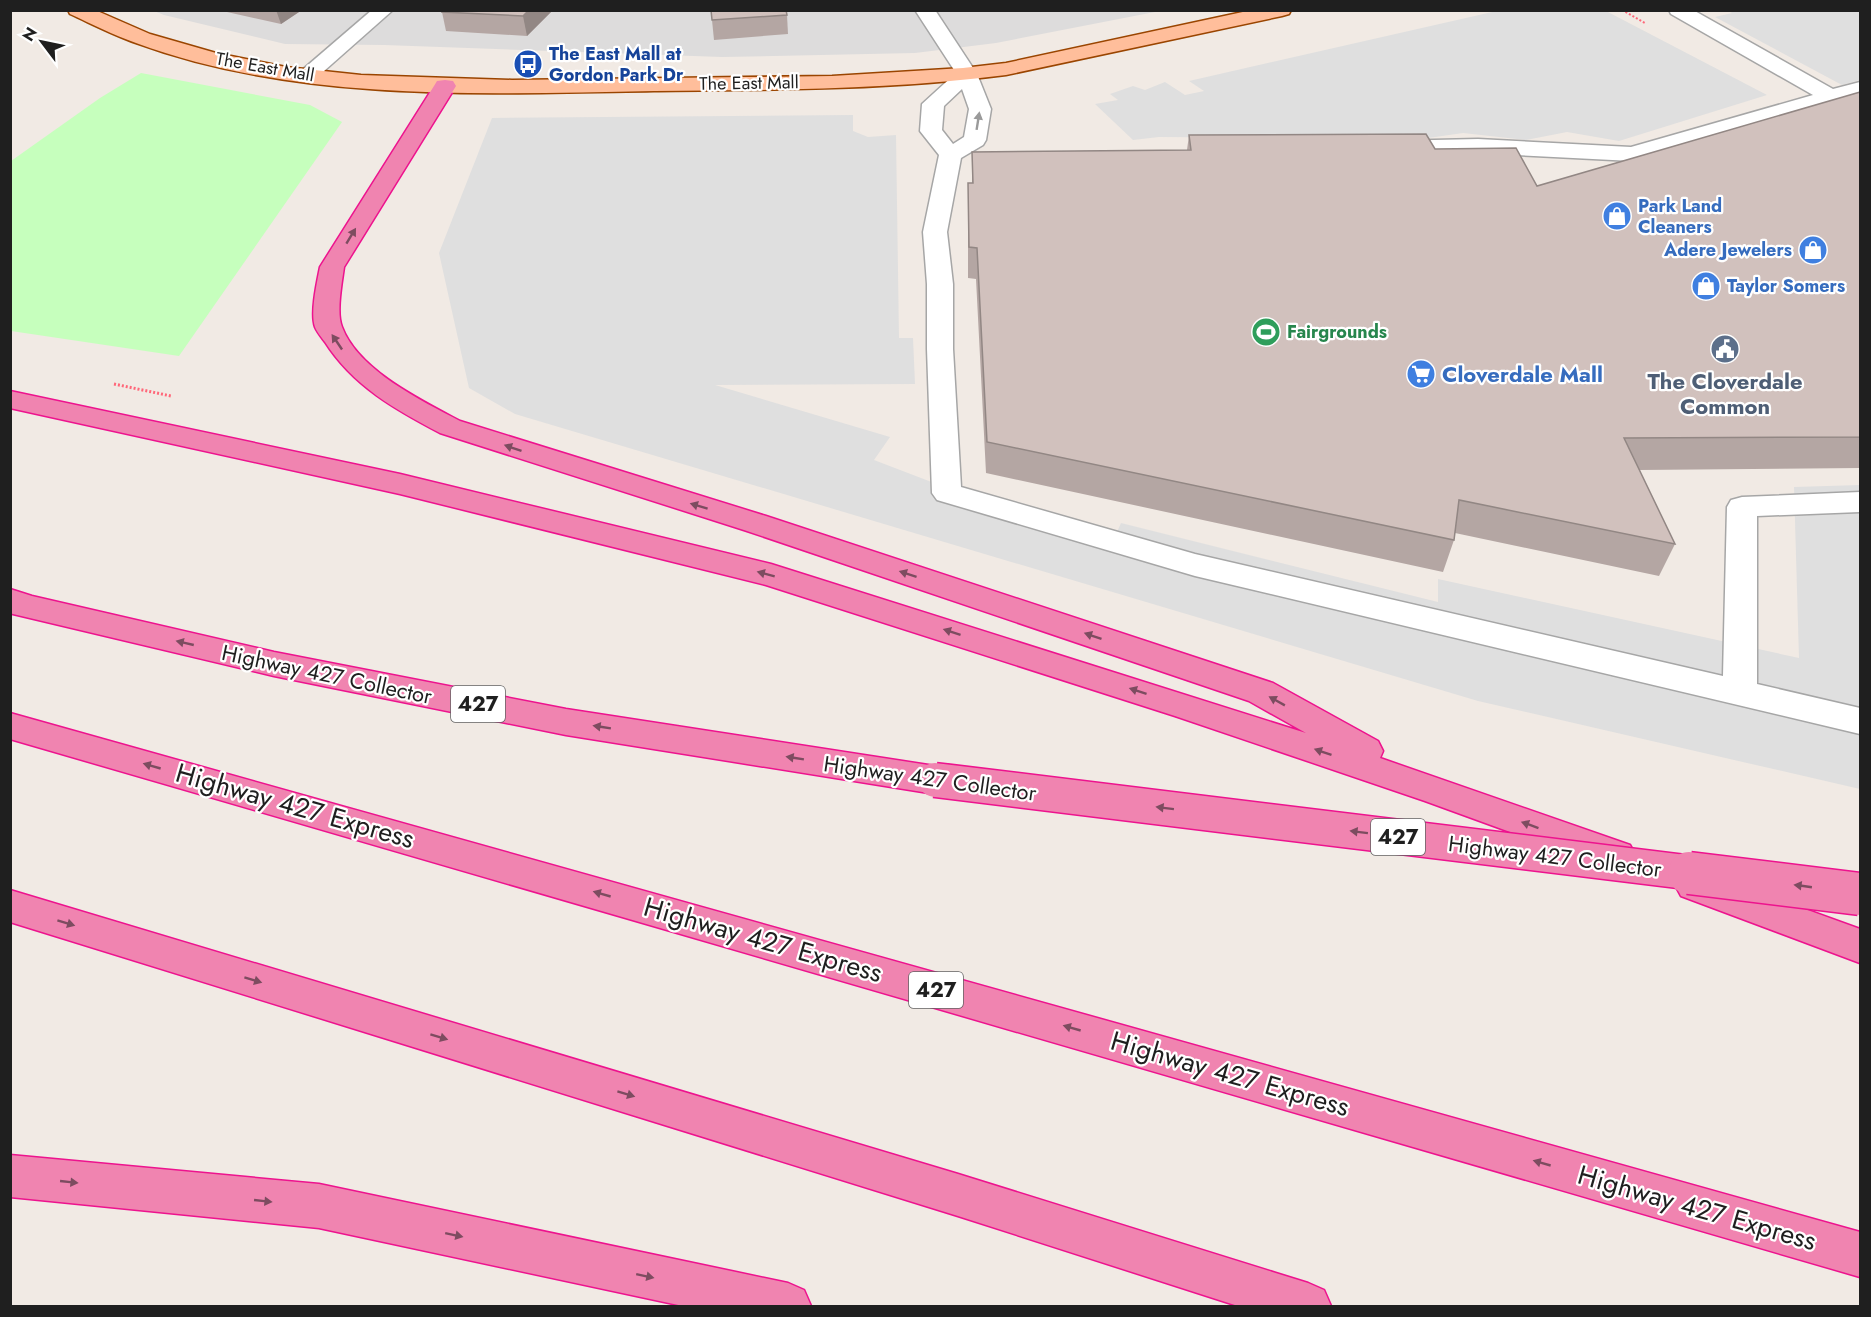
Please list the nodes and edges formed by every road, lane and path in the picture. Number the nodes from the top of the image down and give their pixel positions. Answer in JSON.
{"nodes":[{"id":1,"x":77,"y":10,"type":"edge"},
{"id":2,"x":384,"y":10,"type":"edge"},
{"id":3,"x":925,"y":10,"type":"edge"},
{"id":4,"x":1282,"y":10,"type":"edge"},
{"id":5,"x":1678,"y":10,"type":"edge"},
{"id":6,"x":308,"y":75,"type":"junction"},
{"id":7,"x":967,"y":75,"type":"junction"},
{"id":8,"x":445,"y":86,"type":"junction"},
{"id":9,"x":1860,"y":88,"type":"edge"},
{"id":10,"x":1830,"y":96,"type":"junction"},
{"id":11,"x":1374,"y":148,"type":"edge"},
{"id":12,"x":997,"y":153,"type":"edge"},
{"id":13,"x":950,"y":155,"type":"junction"},
{"id":14,"x":10,"y":399,"type":"edge"},
{"id":15,"x":1860,"y":502,"type":"edge"},
{"id":16,"x":15,"y":603,"type":"edge"},
{"id":17,"x":1740,"y":691,"type":"junction"},
{"id":18,"x":1860,"y":721,"type":"edge"},
{"id":19,"x":10,"y":726,"type":"edge"},
{"id":20,"x":1438,"y":791,"type":"junction"},
{"id":21,"x":1860,"y":894,"type":"edge"},
{"id":22,"x":10,"y":906,"type":"edge"},
{"id":23,"x":1860,"y":946,"type":"edge"},
{"id":24,"x":10,"y":1176,"type":"edge"},
{"id":25,"x":1860,"y":1255,"type":"edge"},
{"id":26,"x":788,"y":1306,"type":"edge"},
{"id":27,"x":1308,"y":1306,"type":"edge"}],
"edges":[{"from":1,"to":6,"type":"main road","name":"The East Mall"},
{"from":2,"to":6,"type":"street"},
{"from":3,"to":7,"type":"street"},
{"from":4,"to":7,"type":"main road","name":"The East Mall"},
{"from":5,"to":10,"type":"street"},
{"from":6,"to":8,"type":"main road","name":"The East Mall"},
{"from":7,"to":8,"type":"main road","name":"The East Mall"},
{"from":13,"to":7,"type":"street","one_way":true},
{"from":7,"to":13,"type":"street"},
{"from":20,"to":8,"type":"highway","one_way":true},
{"from":9,"to":10,"type":"street"},
{"from":10,"to":11,"type":"street"},
{"from":12,"to":13,"type":"street"},
{"from":13,"to":17,"type":"street"},
{"from":20,"to":14,"type":"highway","one_way":true},
{"from":15,"to":17,"type":"street"},
{"from":21,"to":16,"type":"highway","name":"Highway 427 Collector","number":"427","one_way":true,"bridge":true},
{"from":17,"to":18,"type":"street"},
{"from":25,"to":19,"type":"highway","name":"Highway 427 Express","number":"427","one_way":true},
{"from":23,"to":20,"type":"highway","one_way":true},
{"from":22,"to":27,"type":"highway","one_way":true},
{"from":24,"to":26,"type":"highway","one_way":true}]}
